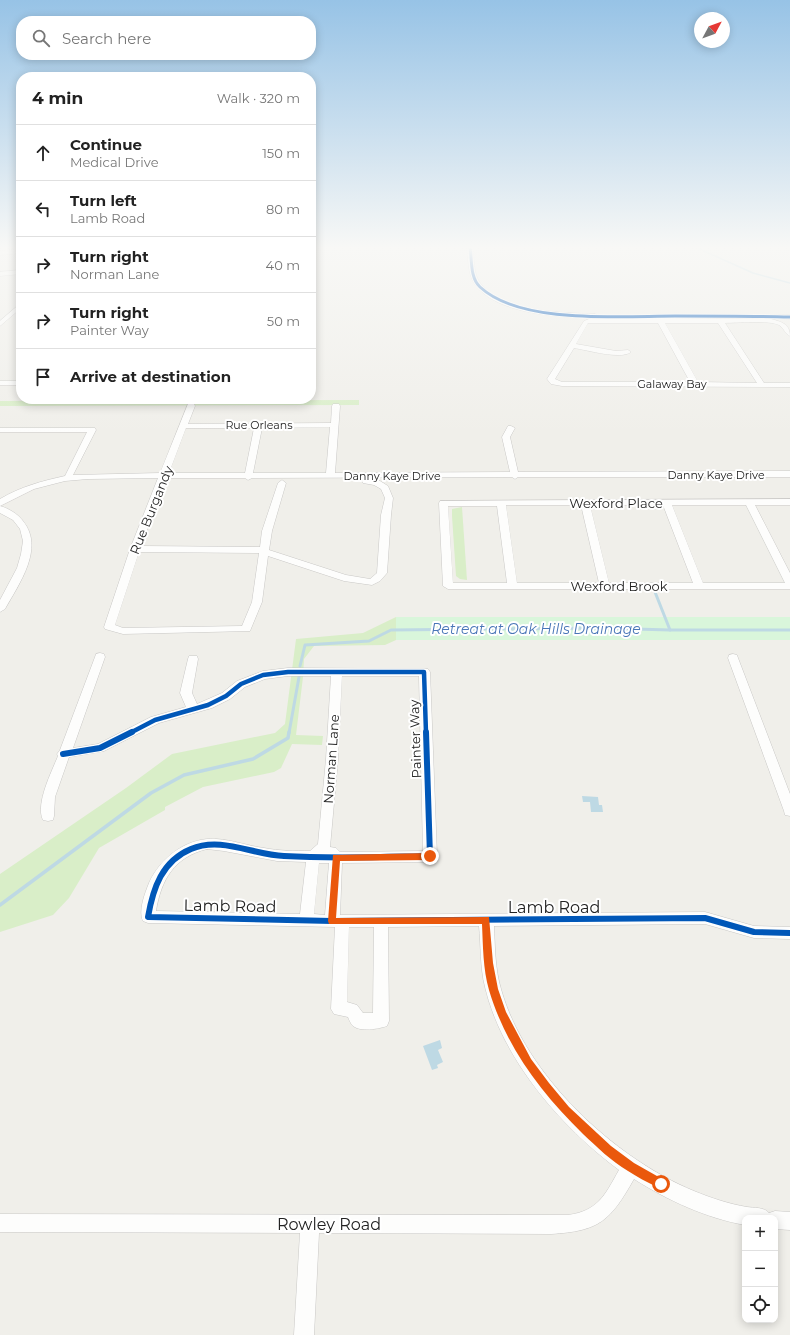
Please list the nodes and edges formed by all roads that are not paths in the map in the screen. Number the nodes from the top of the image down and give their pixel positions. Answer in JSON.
{"nodes":[{"id":1,"x":530,"y":309,"type":"edge"},
{"id":2,"x":16,"y":310,"type":"edge"},
{"id":3,"x":790,"y":317,"type":"edge"},
{"id":4,"x":660,"y":320,"type":"junction"},
{"id":5,"x":720,"y":321,"type":"junction"},
{"id":6,"x":0,"y":324,"type":"edge"},
{"id":7,"x":790,"y":334,"type":"edge"},
{"id":8,"x":571,"y":345,"type":"junction"},
{"id":9,"x":628,"y":352,"type":"dead end"},
{"id":10,"x":0,"y":383,"type":"edge"},
{"id":11,"x":16,"y":383,"type":"edge"},
{"id":12,"x":695,"y":384,"type":"junction"},
{"id":13,"x":762,"y":385,"type":"junction"},
{"id":14,"x":790,"y":385,"type":"edge"},
{"id":15,"x":191,"y":406,"type":"dead end"},
{"id":16,"x":336,"y":406,"type":"dead end"},
{"id":17,"x":259,"y":425,"type":"junction"},
{"id":18,"x":334,"y":425,"type":"junction"},
{"id":19,"x":185,"y":426,"type":"junction"},
{"id":20,"x":511,"y":428,"type":"dead end"},
{"id":21,"x":0,"y":430,"type":"edge"},
{"id":22,"x":790,"y":474,"type":"edge"},
{"id":23,"x":330,"y":476,"type":"junction"},
{"id":24,"x":515,"y":476,"type":"junction"},
{"id":25,"x":248,"y":477,"type":"junction"},
{"id":26,"x":69,"y":478,"type":"junction"},
{"id":27,"x":162,"y":480,"type":"junction"},
{"id":28,"x":283,"y":480,"type":"junction"},
{"id":29,"x":666,"y":502,"type":"junction"},
{"id":30,"x":749,"y":502,"type":"junction"},
{"id":31,"x":790,"y":502,"type":"edge"},
{"id":32,"x":0,"y":503,"type":"edge"},
{"id":33,"x":585,"y":503,"type":"junction"},
{"id":34,"x":501,"y":504,"type":"junction"},
{"id":35,"x":0,"y":509,"type":"edge"},
{"id":36,"x":135,"y":549,"type":"junction"},
{"id":37,"x":266,"y":551,"type":"junction"},
{"id":38,"x":790,"y":583,"type":"edge"},
{"id":39,"x":448,"y":586,"type":"joint"},
{"id":40,"x":512,"y":586,"type":"junction"},
{"id":41,"x":605,"y":586,"type":"junction"},
{"id":42,"x":699,"y":586,"type":"junction"},
{"id":43,"x":790,"y":586,"type":"edge"},
{"id":44,"x":0,"y":609,"type":"edge"},
{"id":45,"x":100,"y":657,"type":"dead end"},
{"id":46,"x":733,"y":658,"type":"dead end"},
{"id":47,"x":193,"y":659,"type":"dead end"},
{"id":48,"x":337,"y":672,"type":"junction"},
{"id":49,"x":193,"y":709,"type":"junction"},
{"id":50,"x":63,"y":754,"type":"junction"},
{"id":51,"x":790,"y":811,"type":"edge"},
{"id":52,"x":48,"y":816,"type":"dead end"},
{"id":53,"x":324,"y":846,"type":"junction"},
{"id":54,"x":313,"y":857,"type":"junction"},
{"id":55,"x":336,"y":857,"type":"junction"},
{"id":56,"x":148,"y":917,"type":"joint"},
{"id":57,"x":486,"y":920,"type":"junction"},
{"id":58,"x":306,"y":921,"type":"junction"},
{"id":59,"x":337,"y":921,"type":"junction"},
{"id":60,"x":381,"y":921,"type":"junction"},
{"id":61,"x":790,"y":933,"type":"edge"},
{"id":62,"x":631,"y":1167,"type":"junction"},
{"id":63,"x":742,"y":1215,"type":"edge"},
{"id":64,"x":778,"y":1220,"type":"edge"},
{"id":65,"x":790,"y":1221,"type":"edge"},
{"id":66,"x":0,"y":1223,"type":"edge"},
{"id":67,"x":310,"y":1223,"type":"junction"},
{"id":68,"x":304,"y":1335,"type":"edge"}],
"edges":[{"from":1,"to":3,"type":"street"},
{"from":2,"to":6,"type":"street"},
{"from":4,"to":5,"type":"street"},
{"from":4,"to":8,"type":"street"},
{"from":4,"to":12,"type":"street"},
{"from":5,"to":7,"type":"street"},
{"from":5,"to":13,"type":"street"},
{"from":8,"to":9,"type":"street"},
{"from":8,"to":12,"type":"street","name":"Galaway Bay"},
{"from":10,"to":11,"type":"street"},
{"from":12,"to":13,"type":"street","name":"Galaway Bay"},
{"from":13,"to":14,"type":"street","name":"Galaway Bay"},
{"from":15,"to":19,"type":"street","name":"Rue Burgandy"},
{"from":16,"to":18,"type":"street"},
{"from":17,"to":18,"type":"street","name":"Rue Orleans"},
{"from":17,"to":19,"type":"street","name":"Rue Orleans"},
{"from":17,"to":25,"type":"street"},
{"from":18,"to":23,"type":"street"},
{"from":19,"to":27,"type":"street","name":"Rue Burgandy"},
{"from":20,"to":24,"type":"street"},
{"from":21,"to":26,"type":"street"},
{"from":22,"to":24,"type":"street","name":"Danny Kaye Drive"},
{"from":23,"to":24,"type":"street","name":"Danny Kaye Drive"},
{"from":23,"to":28,"type":"street","name":"Danny Kaye Drive"},
{"from":25,"to":27,"type":"street","name":"Danny Kaye Drive"},
{"from":25,"to":28,"type":"street","name":"Danny Kaye Drive"},
{"from":26,"to":27,"type":"street","name":"Danny Kaye Drive"},
{"from":26,"to":32,"type":"street","name":"Danny Kaye Drive"},
{"from":27,"to":28,"type":"street"},
{"from":27,"to":36,"type":"street","name":"Rue Burgandy"},
{"from":28,"to":37,"type":"street"},
{"from":28,"to":37,"type":"street"},
{"from":29,"to":30,"type":"street","name":"Wexford Place"},
{"from":29,"to":33,"type":"street","name":"Wexford Place"},
{"from":29,"to":42,"type":"street"},
{"from":30,"to":31,"type":"street","name":"Wexford Place"},
{"from":30,"to":38,"type":"street"},
{"from":33,"to":34,"type":"street","name":"Wexford Place"},
{"from":33,"to":41,"type":"street"},
{"from":34,"to":39,"type":"street","name":"Wexford Place"},
{"from":34,"to":40,"type":"street"},
{"from":35,"to":44,"type":"street"},
{"from":36,"to":37,"type":"street"},
{"from":36,"to":37,"type":"street","name":"Rue Burgandy"},
{"from":39,"to":40,"type":"street","name":"Wexford Brook"},
{"from":40,"to":41,"type":"street","name":"Wexford Brook"},
{"from":41,"to":42,"type":"street","name":"Wexford Brook"},
{"from":42,"to":43,"type":"street","name":"Wexford Brook"},
{"from":45,"to":50,"type":"street"},
{"from":46,"to":51,"type":"street"},
{"from":47,"to":49,"type":"street"},
{"from":48,"to":49,"type":"street","name":"Painter Way"},
{"from":48,"to":53,"type":"street","name":"Norman Lane"},
{"from":48,"to":55,"type":"street","name":"Painter Way"},
{"from":49,"to":50,"type":"street","name":"Painter Way"},
{"from":50,"to":52,"type":"street"},
{"from":53,"to":54,"type":"street"},
{"from":53,"to":55,"type":"street"},
{"from":54,"to":55,"type":"street","name":"Painter Way"},
{"from":54,"to":56,"type":"street","name":"Painter Way"},
{"from":54,"to":58,"type":"street"},
{"from":55,"to":59,"type":"street"},
{"from":56,"to":58,"type":"street","name":"Lamb Road"},
{"from":57,"to":60,"type":"street","name":"Lamb Road"},
{"from":57,"to":61,"type":"street","name":"Lamb Road"},
{"from":57,"to":62,"type":"street"},
{"from":58,"to":59,"type":"street","name":"Lamb Road"},
{"from":59,"to":60,"type":"street","name":"Lamb Road"},
{"from":59,"to":60,"type":"street"},
{"from":62,"to":63,"type":"street"},
{"from":62,"to":67,"type":"street","name":"Rowley Road"},
{"from":64,"to":65,"type":"street"},
{"from":66,"to":67,"type":"street","name":"Rowley Road"},
{"from":67,"to":68,"type":"street"}]}
